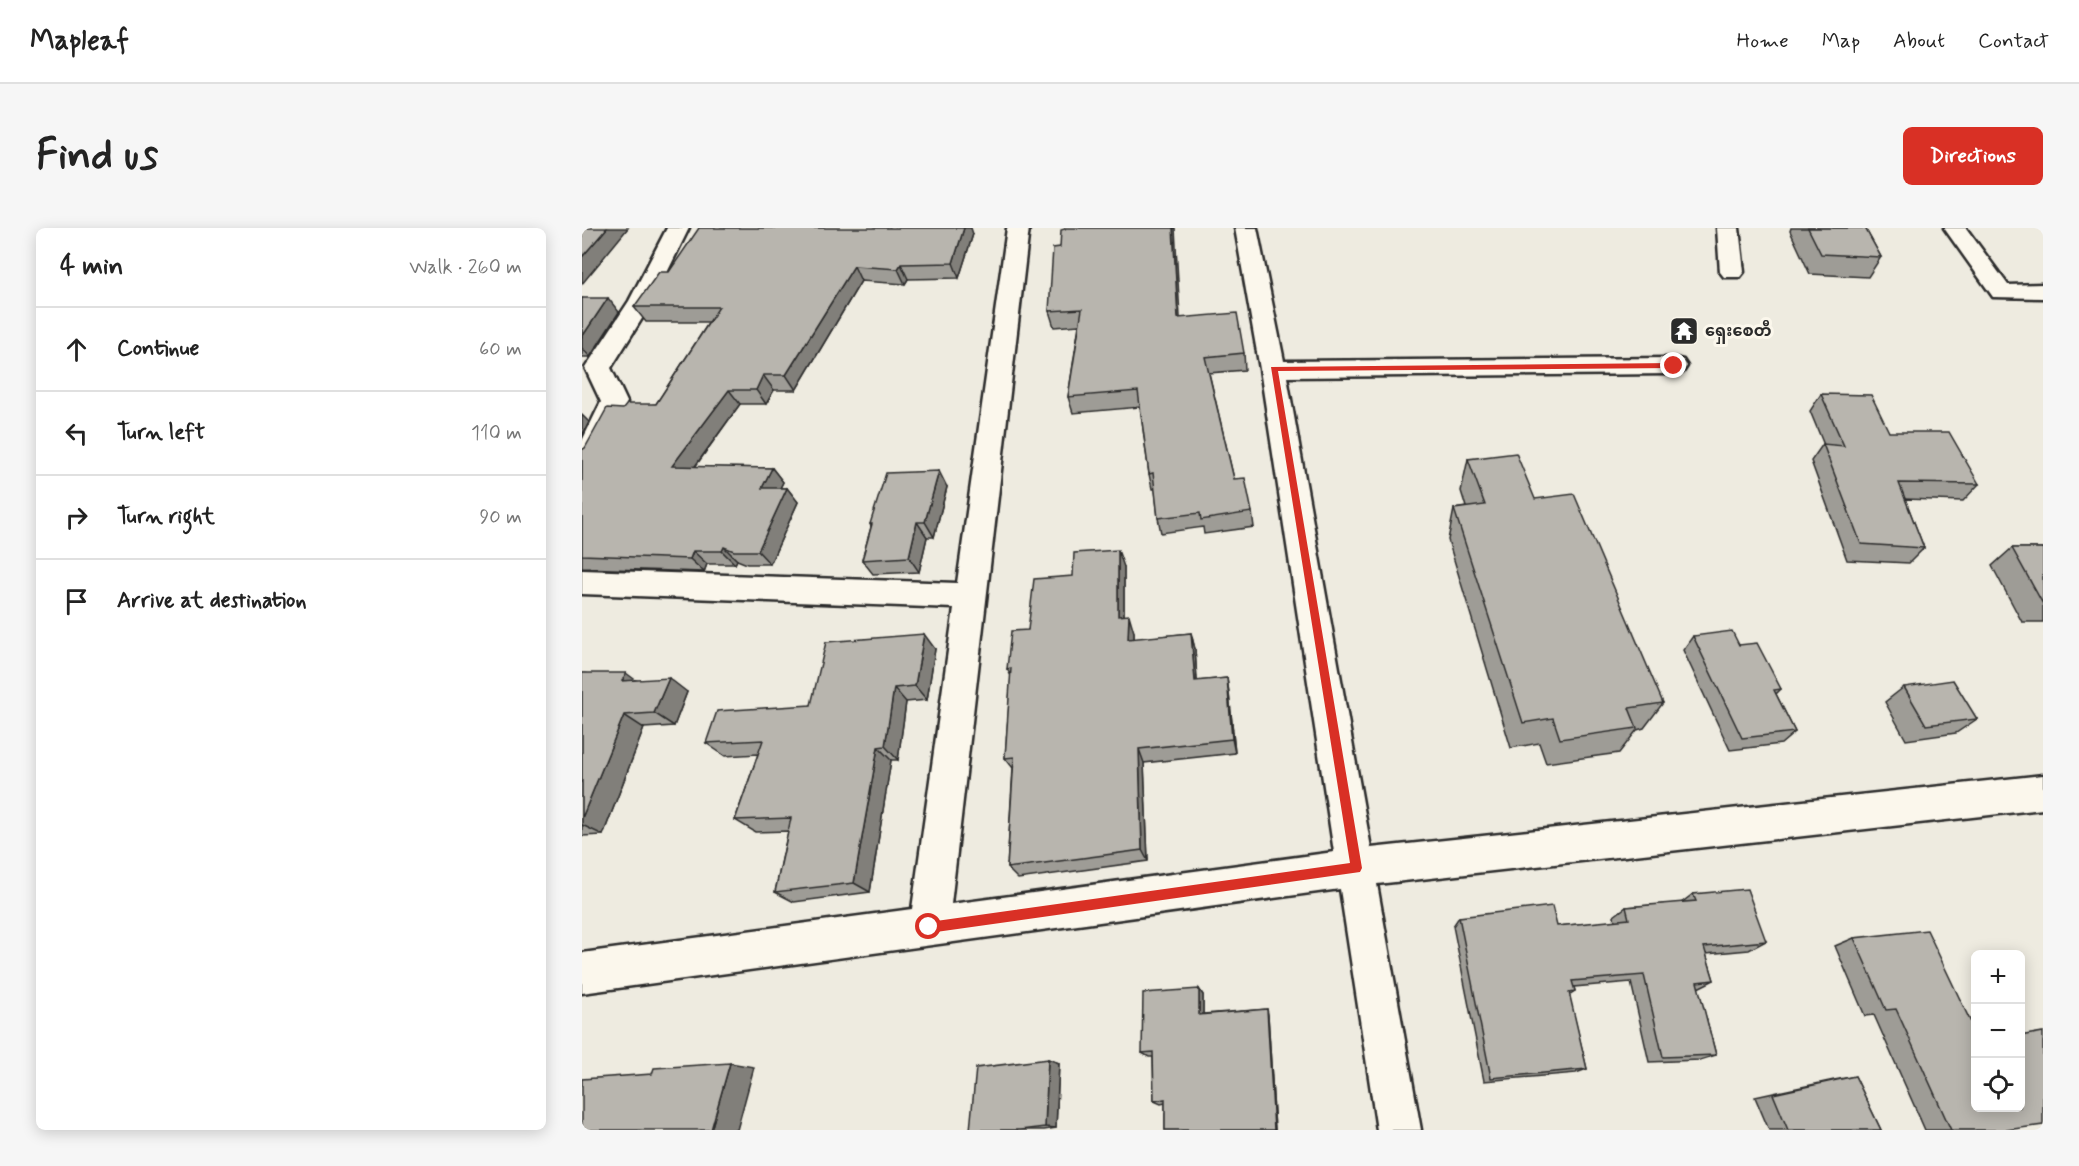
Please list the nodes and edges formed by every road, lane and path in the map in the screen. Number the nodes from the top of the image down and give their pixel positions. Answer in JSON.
{"nodes":[{"id":1,"x":678,"y":228,"type":"edge"},
{"id":2,"x":1018,"y":228,"type":"edge"},
{"id":3,"x":1246,"y":228,"type":"edge"},
{"id":4,"x":1728,"y":228,"type":"edge"},
{"id":5,"x":1955,"y":228,"type":"edge"},
{"id":6,"x":1732,"y":272,"type":"dead end"},
{"id":7,"x":2043,"y":291,"type":"edge"},
{"id":8,"x":1674,"y":366,"type":"dead end"},
{"id":9,"x":1273,"y":369,"type":"junction"},
{"id":10,"x":590,"y":370,"type":"edge"},
{"id":11,"x":582,"y":462,"type":"edge"},
{"id":12,"x":582,"y":582,"type":"edge"},
{"id":13,"x":971,"y":596,"type":"junction"},
{"id":14,"x":2043,"y":792,"type":"edge"},
{"id":15,"x":1356,"y":868,"type":"junction"},
{"id":16,"x":929,"y":927,"type":"junction"},
{"id":17,"x":582,"y":973,"type":"edge"},
{"id":18,"x":1399,"y":1130,"type":"edge"}],
"edges":[{"from":1,"to":10,"type":"street"},
{"from":2,"to":13,"type":"street"},
{"from":3,"to":9,"type":"street"},
{"from":4,"to":6,"type":"street"},
{"from":5,"to":7,"type":"street"},
{"from":8,"to":9,"type":"street"},
{"from":9,"to":15,"type":"street"},
{"from":10,"to":11,"type":"street"},
{"from":12,"to":13,"type":"street"},
{"from":13,"to":16,"type":"street"},
{"from":14,"to":15,"type":"street"},
{"from":15,"to":16,"type":"street"},
{"from":15,"to":18,"type":"street"},
{"from":16,"to":17,"type":"street"}]}
